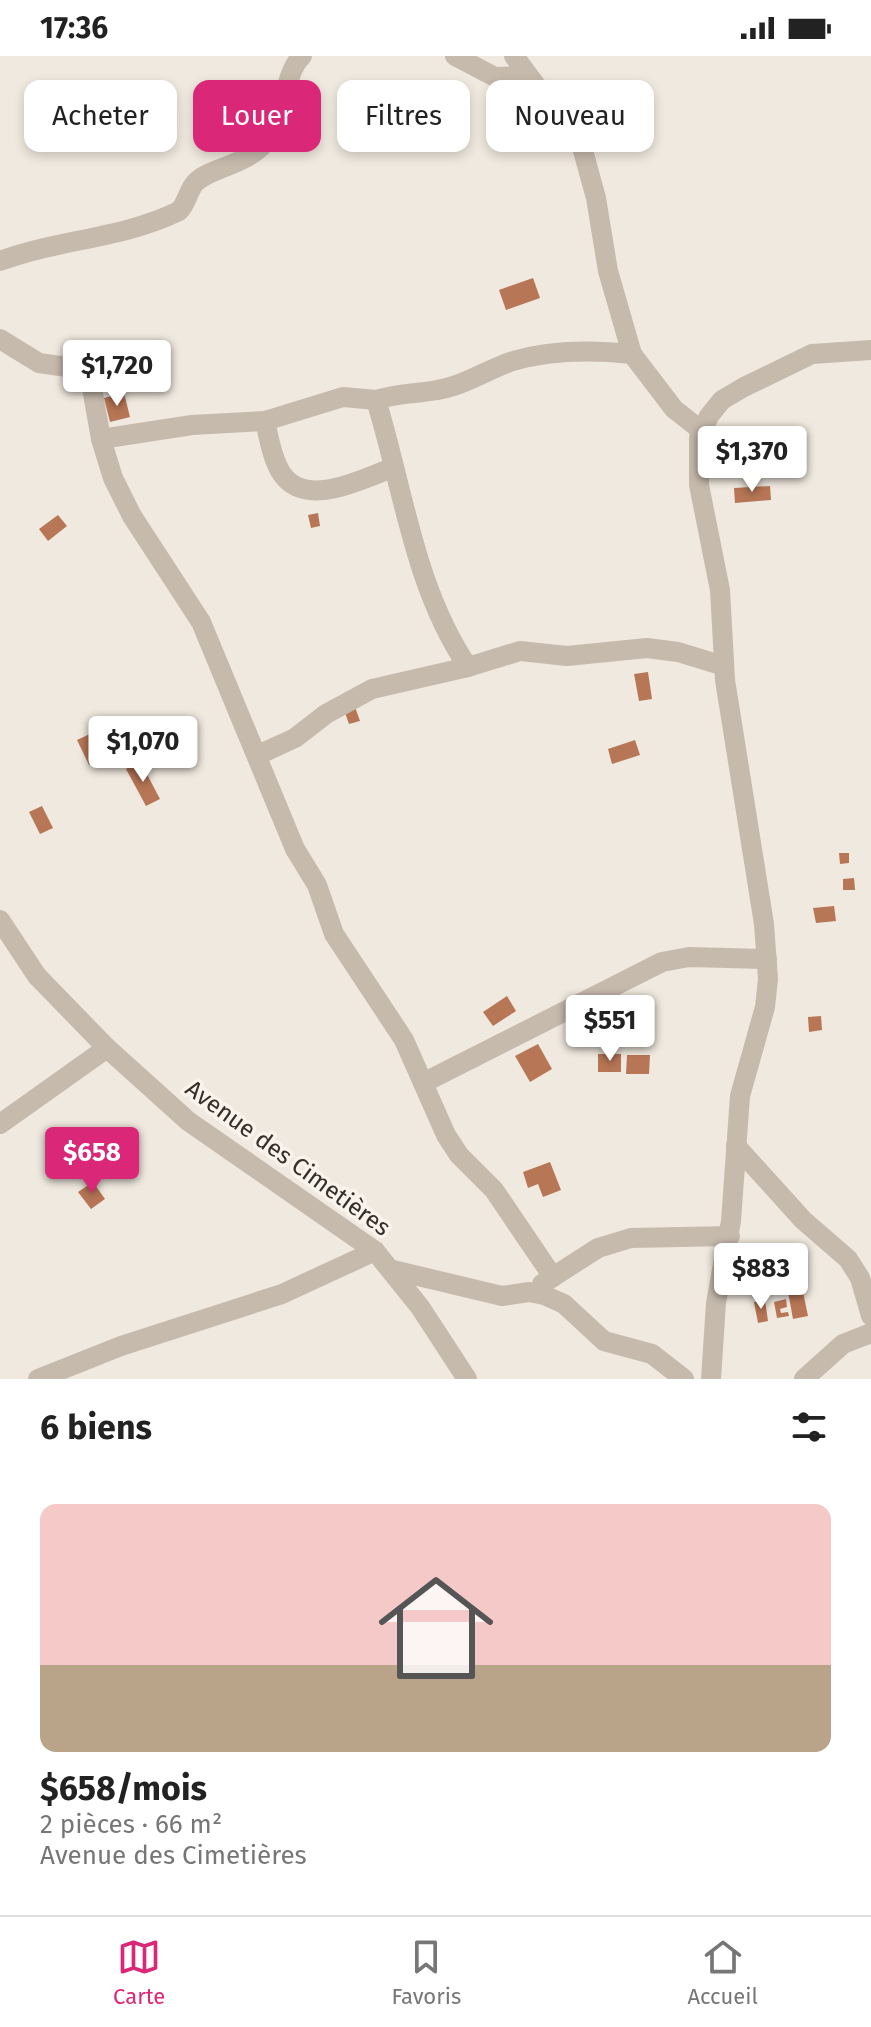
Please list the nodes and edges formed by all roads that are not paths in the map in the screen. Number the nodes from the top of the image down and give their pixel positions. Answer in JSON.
{"nodes":[{"id":1,"x":302,"y":56,"type":"edge"},
{"id":2,"x":455,"y":56,"type":"edge"},
{"id":3,"x":514,"y":56,"type":"edge"},
{"id":4,"x":528,"y":76,"type":"junction"},
{"id":5,"x":0,"y":261,"type":"edge"},
{"id":6,"x":0,"y":339,"type":"edge"},
{"id":7,"x":871,"y":350,"type":"edge"},
{"id":8,"x":632,"y":354,"type":"junction"},
{"id":9,"x":376,"y":400,"type":"junction"},
{"id":10,"x":265,"y":421,"type":"junction"},
{"id":11,"x":702,"y":431,"type":"junction"},
{"id":12,"x":101,"y":439,"type":"junction"},
{"id":13,"x":392,"y":468,"type":"junction"},
{"id":14,"x":724,"y":666,"type":"junction"},
{"id":15,"x":468,"y":667,"type":"junction"},
{"id":16,"x":258,"y":755,"type":"junction"},
{"id":17,"x":0,"y":920,"type":"edge"},
{"id":18,"x":767,"y":959,"type":"junction"},
{"id":19,"x":107,"y":1048,"type":"junction"},
{"id":20,"x":423,"y":1083,"type":"junction"},
{"id":21,"x":0,"y":1124,"type":"edge"},
{"id":22,"x":736,"y":1146,"type":"junction"},
{"id":23,"x":730,"y":1236,"type":"junction"},
{"id":24,"x":375,"y":1251,"type":"junction"},
{"id":25,"x":393,"y":1270,"type":"junction"},
{"id":26,"x":553,"y":1277,"type":"junction"},
{"id":27,"x":529,"y":1292,"type":"junction"},
{"id":28,"x":871,"y":1316,"type":"edge"},
{"id":29,"x":871,"y":1333,"type":"edge"},
{"id":30,"x":38,"y":1379,"type":"edge"},
{"id":31,"x":467,"y":1379,"type":"edge"},
{"id":32,"x":684,"y":1379,"type":"edge"},
{"id":33,"x":711,"y":1379,"type":"edge"},
{"id":34,"x":804,"y":1379,"type":"edge"}],
"edges":[{"from":1,"to":5,"type":"street"},
{"from":2,"to":4,"type":"street"},
{"from":3,"to":4,"type":"street"},
{"from":4,"to":8,"type":"street"},
{"from":6,"to":12,"type":"street"},
{"from":7,"to":11,"type":"street"},
{"from":8,"to":9,"type":"street"},
{"from":8,"to":11,"type":"street"},
{"from":9,"to":10,"type":"street"},
{"from":9,"to":13,"type":"street"},
{"from":10,"to":12,"type":"street"},
{"from":10,"to":13,"type":"street"},
{"from":11,"to":14,"type":"street"},
{"from":12,"to":16,"type":"street"},
{"from":13,"to":15,"type":"street"},
{"from":14,"to":15,"type":"street"},
{"from":14,"to":18,"type":"street"},
{"from":15,"to":16,"type":"street"},
{"from":16,"to":20,"type":"street"},
{"from":17,"to":19,"type":"street","name":"Avenue des Cimetières"},
{"from":18,"to":20,"type":"street"},
{"from":18,"to":22,"type":"street"},
{"from":19,"to":21,"type":"street"},
{"from":19,"to":24,"type":"street","name":"Avenue des Cimetières"},
{"from":20,"to":26,"type":"street"},
{"from":22,"to":23,"type":"street"},
{"from":22,"to":28,"type":"street"},
{"from":23,"to":26,"type":"street"},
{"from":23,"to":33,"type":"street"},
{"from":24,"to":25,"type":"street","name":"Avenue des Cimetières"},
{"from":24,"to":30,"type":"street"},
{"from":25,"to":27,"type":"street"},
{"from":25,"to":31,"type":"street","name":"Avenue des Cimetières"},
{"from":26,"to":27,"type":"street"},
{"from":27,"to":32,"type":"street"},
{"from":29,"to":34,"type":"street"}]}
